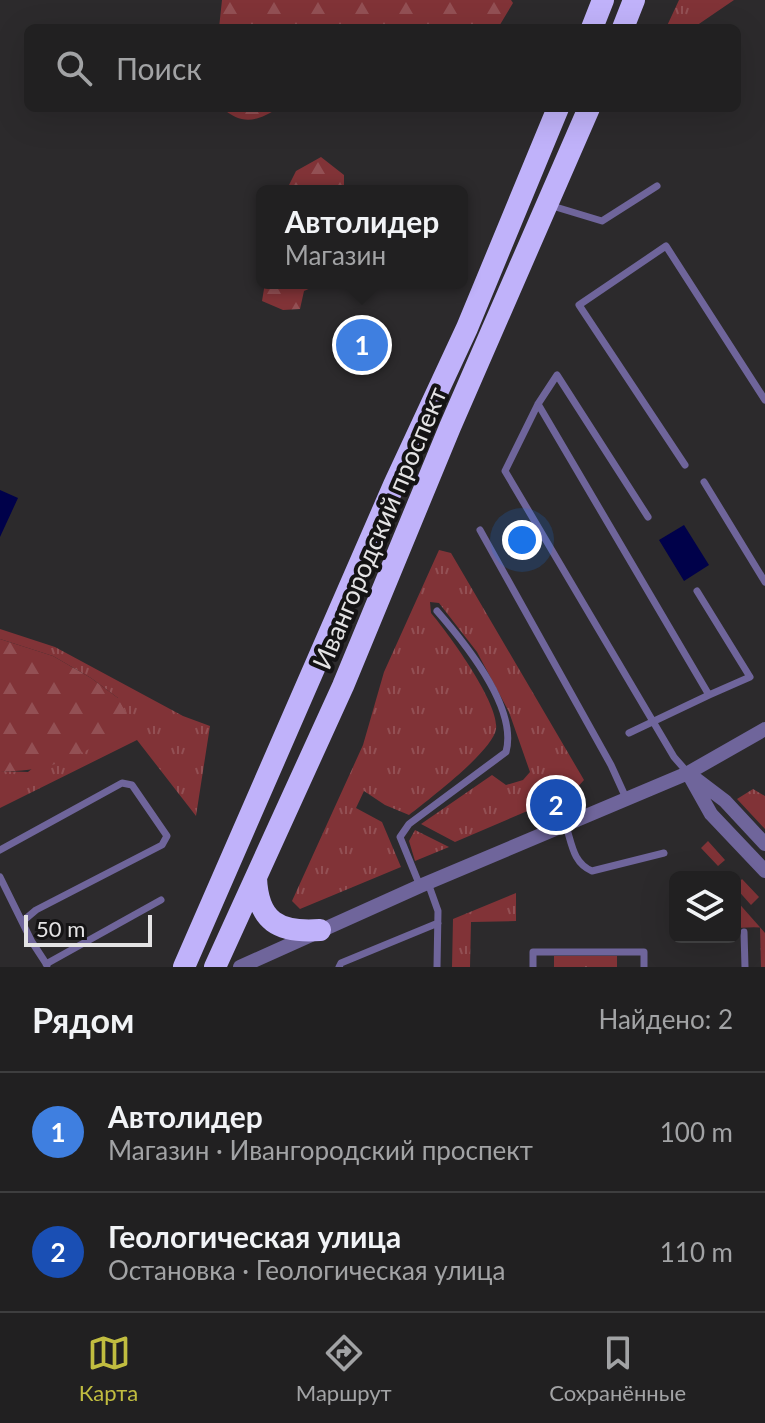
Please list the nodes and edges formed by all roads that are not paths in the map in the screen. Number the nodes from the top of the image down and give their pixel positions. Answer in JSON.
{"nodes":[{"id":1,"x":603,"y":0,"type":"edge"},
{"id":2,"x":634,"y":0,"type":"edge"},
{"id":3,"x":594,"y":24,"type":"edge"},
{"id":4,"x":625,"y":24,"type":"edge"},
{"id":5,"x":556,"y":112,"type":"edge"},
{"id":6,"x":587,"y":112,"type":"edge"},
{"id":7,"x":657,"y":186,"type":"dead end"},
{"id":8,"x":547,"y":204,"type":"junction"},
{"id":9,"x":765,"y":400,"type":"edge"},
{"id":10,"x":538,"y":404,"type":"junction"},
{"id":11,"x":685,"y":465,"type":"dead end"},
{"id":12,"x":704,"y":482,"type":"dead end"},
{"id":13,"x":648,"y":517,"type":"dead end"},
{"id":14,"x":480,"y":530,"type":"dead end"},
{"id":15,"x":765,"y":582,"type":"edge"},
{"id":16,"x":697,"y":591,"type":"dead end"},
{"id":17,"x":437,"y":611,"type":"dead end"},
{"id":18,"x":709,"y":695,"type":"junction"},
{"id":19,"x":654,"y":722,"type":"junction"},
{"id":20,"x":765,"y":729,"type":"edge"},
{"id":21,"x":629,"y":733,"type":"dead end"},
{"id":22,"x":610,"y":742,"type":"dead end"},
{"id":23,"x":601,"y":747,"type":"junction"},
{"id":24,"x":688,"y":773,"type":"junction"},
{"id":25,"x":626,"y":800,"type":"junction"},
{"id":26,"x":565,"y":825,"type":"junction"},
{"id":27,"x":765,"y":844,"type":"edge"},
{"id":28,"x":0,"y":850,"type":"edge"},
{"id":29,"x":664,"y":853,"type":"dead end"},
{"id":30,"x":765,"y":871,"type":"edge"},
{"id":31,"x":0,"y":877,"type":"edge"},
{"id":32,"x":256,"y":877,"type":"junction"},
{"id":33,"x":424,"y":885,"type":"junction"},
{"id":34,"x":161,"y":900,"type":"dead end"},
{"id":35,"x":23,"y":921,"type":"junction"},
{"id":36,"x":438,"y":923,"type":"junction"},
{"id":37,"x":320,"y":930,"type":"junction"},
{"id":38,"x":744,"y":932,"type":"dead end"},
{"id":39,"x":47,"y":965,"type":"edge"},
{"id":40,"x":184,"y":967,"type":"edge"},
{"id":41,"x":215,"y":967,"type":"edge"},
{"id":42,"x":240,"y":967,"type":"edge"},
{"id":43,"x":339,"y":967,"type":"edge"},
{"id":44,"x":437,"y":967,"type":"edge"},
{"id":45,"x":533,"y":967,"type":"edge"},
{"id":46,"x":644,"y":967,"type":"edge"},
{"id":47,"x":745,"y":967,"type":"edge"}],
"edges":[{"from":1,"to":3,"type":"highway"},
{"from":2,"to":4,"type":"highway"},
{"from":5,"to":40,"type":"highway","name":"Ивангородский проспект"},
{"from":6,"to":8,"type":"highway","name":"Ивангородский проспект"},
{"from":7,"to":8,"type":"lane"},
{"from":8,"to":32,"type":"highway","name":"Ивангородский проспект"},
{"from":9,"to":11,"type":"lane"},
{"from":10,"to":13,"type":"lane"},
{"from":10,"to":18,"type":"lane"},
{"from":10,"to":19,"type":"lane"},
{"from":12,"to":15,"type":"lane"},
{"from":14,"to":23,"type":"lane"},
{"from":16,"to":18,"type":"lane"},
{"from":17,"to":33,"type":"lane"},
{"from":18,"to":19,"type":"lane"},
{"from":19,"to":21,"type":"lane"},
{"from":19,"to":24,"type":"lane"},
{"from":20,"to":24,"type":"street"},
{"from":22,"to":23,"type":"lane"},
{"from":23,"to":25,"type":"lane"},
{"from":24,"to":25,"type":"street"},
{"from":24,"to":27,"type":"street"},
{"from":24,"to":30,"type":"street"},
{"from":25,"to":26,"type":"street"},
{"from":26,"to":29,"type":"lane"},
{"from":26,"to":33,"type":"street"},
{"from":28,"to":35,"type":"lane"},
{"from":31,"to":35,"type":"lane"},
{"from":32,"to":37,"type":"highway"},
{"from":32,"to":41,"type":"highway","name":"Ивангородский проспект"},
{"from":33,"to":36,"type":"lane"},
{"from":33,"to":37,"type":"street"},
{"from":34,"to":39,"type":"lane"},
{"from":35,"to":39,"type":"lane"},
{"from":36,"to":43,"type":"lane"},
{"from":36,"to":44,"type":"lane"},
{"from":37,"to":42,"type":"street"},
{"from":38,"to":47,"type":"lane"},
{"from":45,"to":46,"type":"lane"}]}
